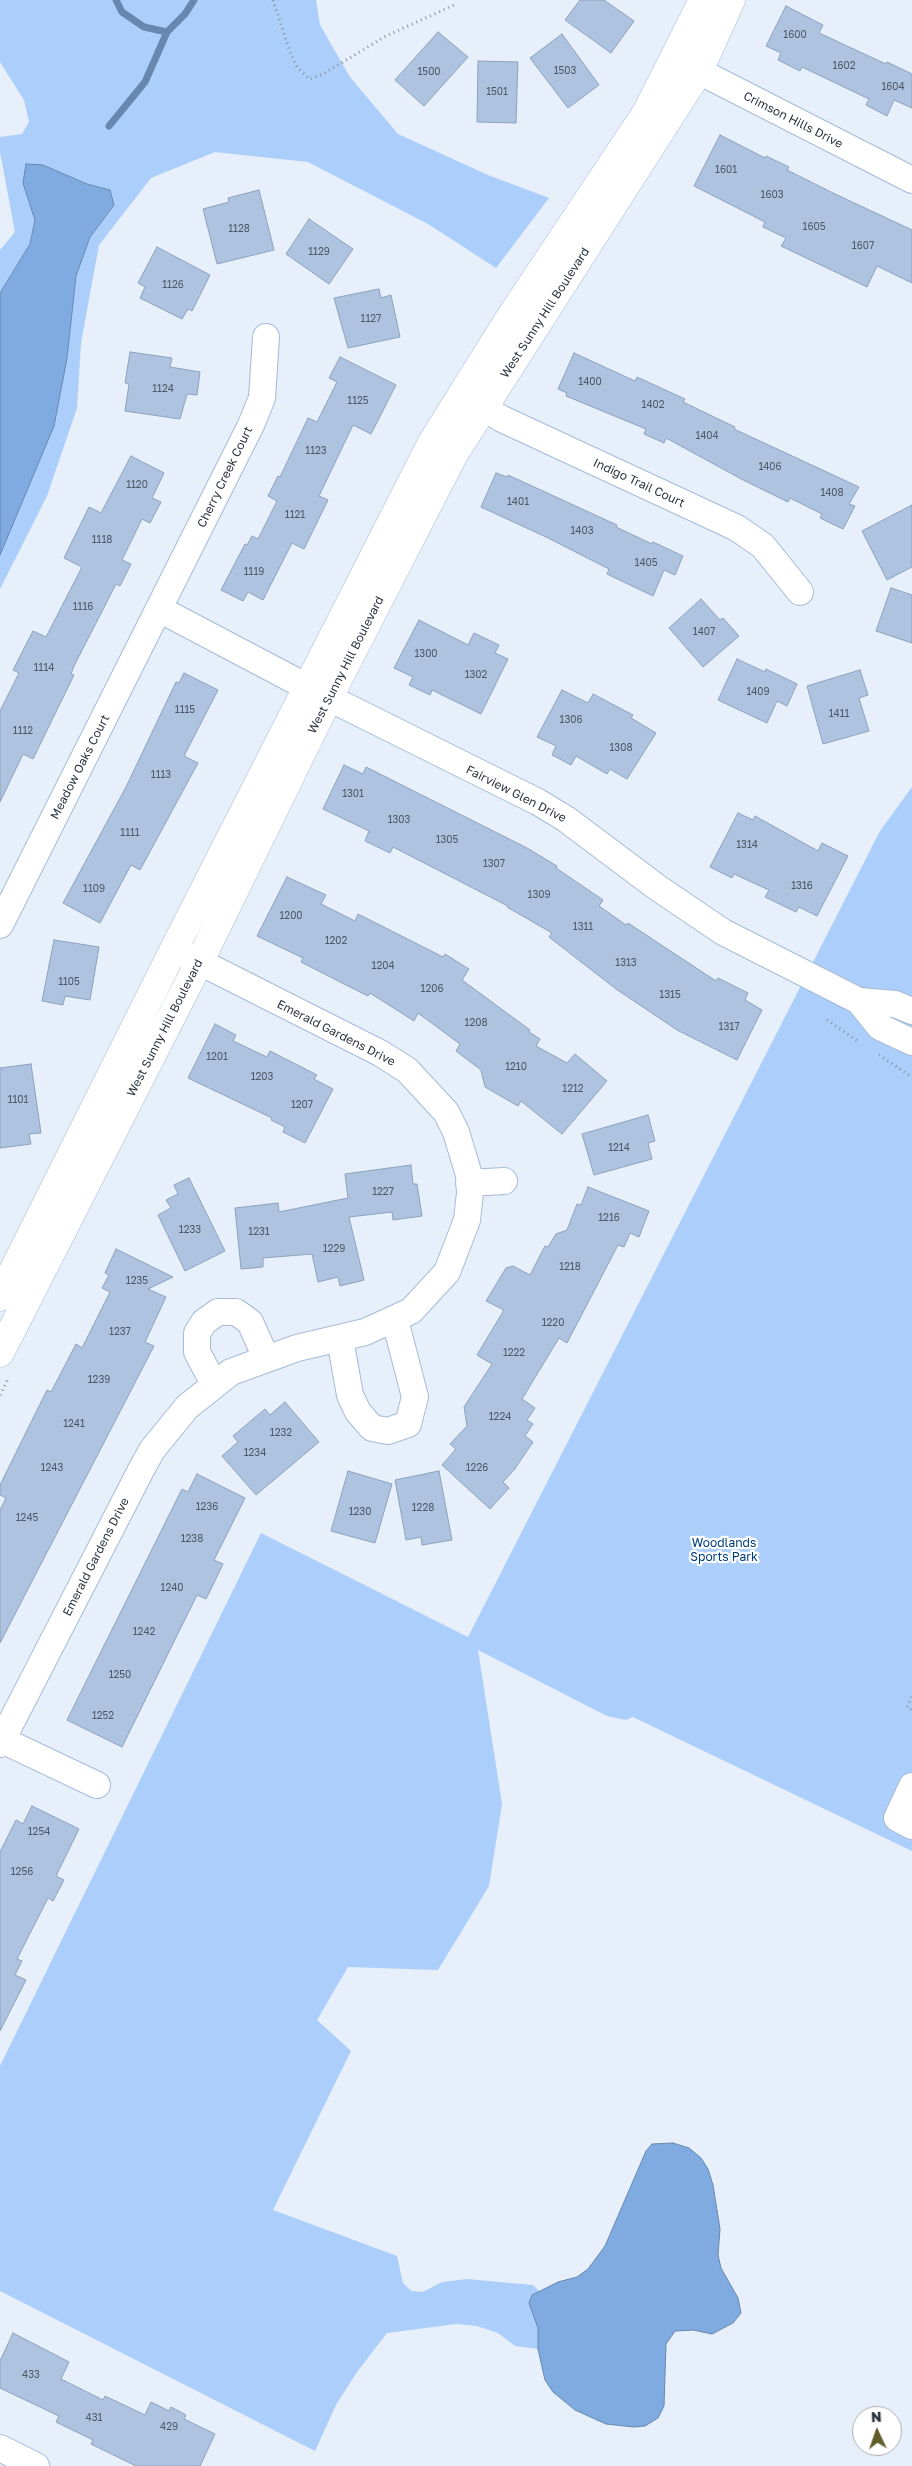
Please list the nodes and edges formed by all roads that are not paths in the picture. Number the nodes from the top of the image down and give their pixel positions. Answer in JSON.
{"nodes":[{"id":1,"x":703,"y":0,"type":"edge"},
{"id":2,"x":730,"y":0,"type":"edge"},
{"id":3,"x":674,"y":59,"type":"junction"},
{"id":4,"x":699,"y":71,"type":"junction"},
{"id":5,"x":912,"y":180,"type":"edge"},
{"id":6,"x":266,"y":338,"type":"dead end"},
{"id":7,"x":473,"y":400,"type":"junction"},
{"id":8,"x":800,"y":592,"type":"dead end"},
{"id":9,"x":160,"y":609,"type":"junction"},
{"id":10,"x":318,"y":692,"type":"junction"},
{"id":11,"x":0,"y":925,"type":"edge"},
{"id":12,"x":174,"y":949,"type":"junction"},
{"id":13,"x":198,"y":963,"type":"junction"},
{"id":14,"x":859,"y":1002,"type":"junction"},
{"id":15,"x":912,"y":1010,"type":"edge"},
{"id":16,"x":912,"y":1042,"type":"edge"},
{"id":17,"x":504,"y":1181,"type":"dead end"},
{"id":18,"x":469,"y":1183,"type":"junction"},
{"id":19,"x":0,"y":1297,"type":"edge"},
{"id":20,"x":395,"y":1320,"type":"junction"},
{"id":21,"x":340,"y":1339,"type":"junction"},
{"id":22,"x":0,"y":1353,"type":"edge"},
{"id":23,"x":266,"y":1358,"type":"junction"},
{"id":24,"x":214,"y":1384,"type":"junction"},
{"id":25,"x":1,"y":1742,"type":"edge"},
{"id":26,"x":97,"y":1785,"type":"dead end"},
{"id":27,"x":912,"y":1786,"type":"edge"},
{"id":28,"x":904,"y":1822,"type":"edge"},
{"id":29,"x":0,"y":2448,"type":"edge"},
{"id":30,"x":36,"y":2466,"type":"edge"}],
"edges":[{"from":1,"to":3,"type":"street","name":"West Sunny Hill Boulevard"},
{"from":2,"to":4,"type":"street","name":"West Sunny Hill Boulevard"},
{"from":3,"to":4,"type":"street","name":"Crimson Hills Drive"},
{"from":3,"to":7,"type":"street","name":"West Sunny Hill Boulevard"},
{"from":4,"to":5,"type":"street","name":"Crimson Hills Drive"},
{"from":4,"to":7,"type":"street","name":"West Sunny Hill Boulevard"},
{"from":6,"to":9,"type":"street","name":"Cherry Creek Court"},
{"from":7,"to":8,"type":"street","name":"Indigo Trail Court"},
{"from":7,"to":10,"type":"street","name":"West Sunny Hill Boulevard"},
{"from":9,"to":10,"type":"street","name":"Fairview Glen Drive"},
{"from":9,"to":11,"type":"street","name":"Meadow Oaks Court"},
{"from":10,"to":12,"type":"street","name":"West Sunny Hill Boulevard"},
{"from":10,"to":13,"type":"street","name":"West Sunny Hill Boulevard"},
{"from":10,"to":14,"type":"street","name":"Fairview Glen Drive"},
{"from":12,"to":13,"type":"street","name":"Emerald Gardens Drive"},
{"from":12,"to":19,"type":"street","name":"West Sunny Hill Boulevard"},
{"from":13,"to":18,"type":"street","name":"Emerald Gardens Drive"},
{"from":13,"to":22,"type":"street","name":"West Sunny Hill Boulevard"},
{"from":14,"to":15,"type":"street","name":"Fairview Glen Drive"},
{"from":14,"to":16,"type":"street","name":"Fairview Glen Drive"},
{"from":17,"to":18,"type":"street"},
{"from":18,"to":20,"type":"street","name":"Emerald Gardens Drive"},
{"from":20,"to":21,"type":"street","name":"Emerald Gardens Drive"},
{"from":20,"to":21,"type":"street"},
{"from":21,"to":23,"type":"street","name":"Emerald Gardens Drive"},
{"from":23,"to":24,"type":"street","name":"Emerald Gardens Drive"},
{"from":23,"to":24,"type":"street"},
{"from":24,"to":25,"type":"street","name":"Emerald Gardens Drive"},
{"from":25,"to":26,"type":"street"},
{"from":27,"to":28,"type":"street"},
{"from":29,"to":30,"type":"street"}]}
